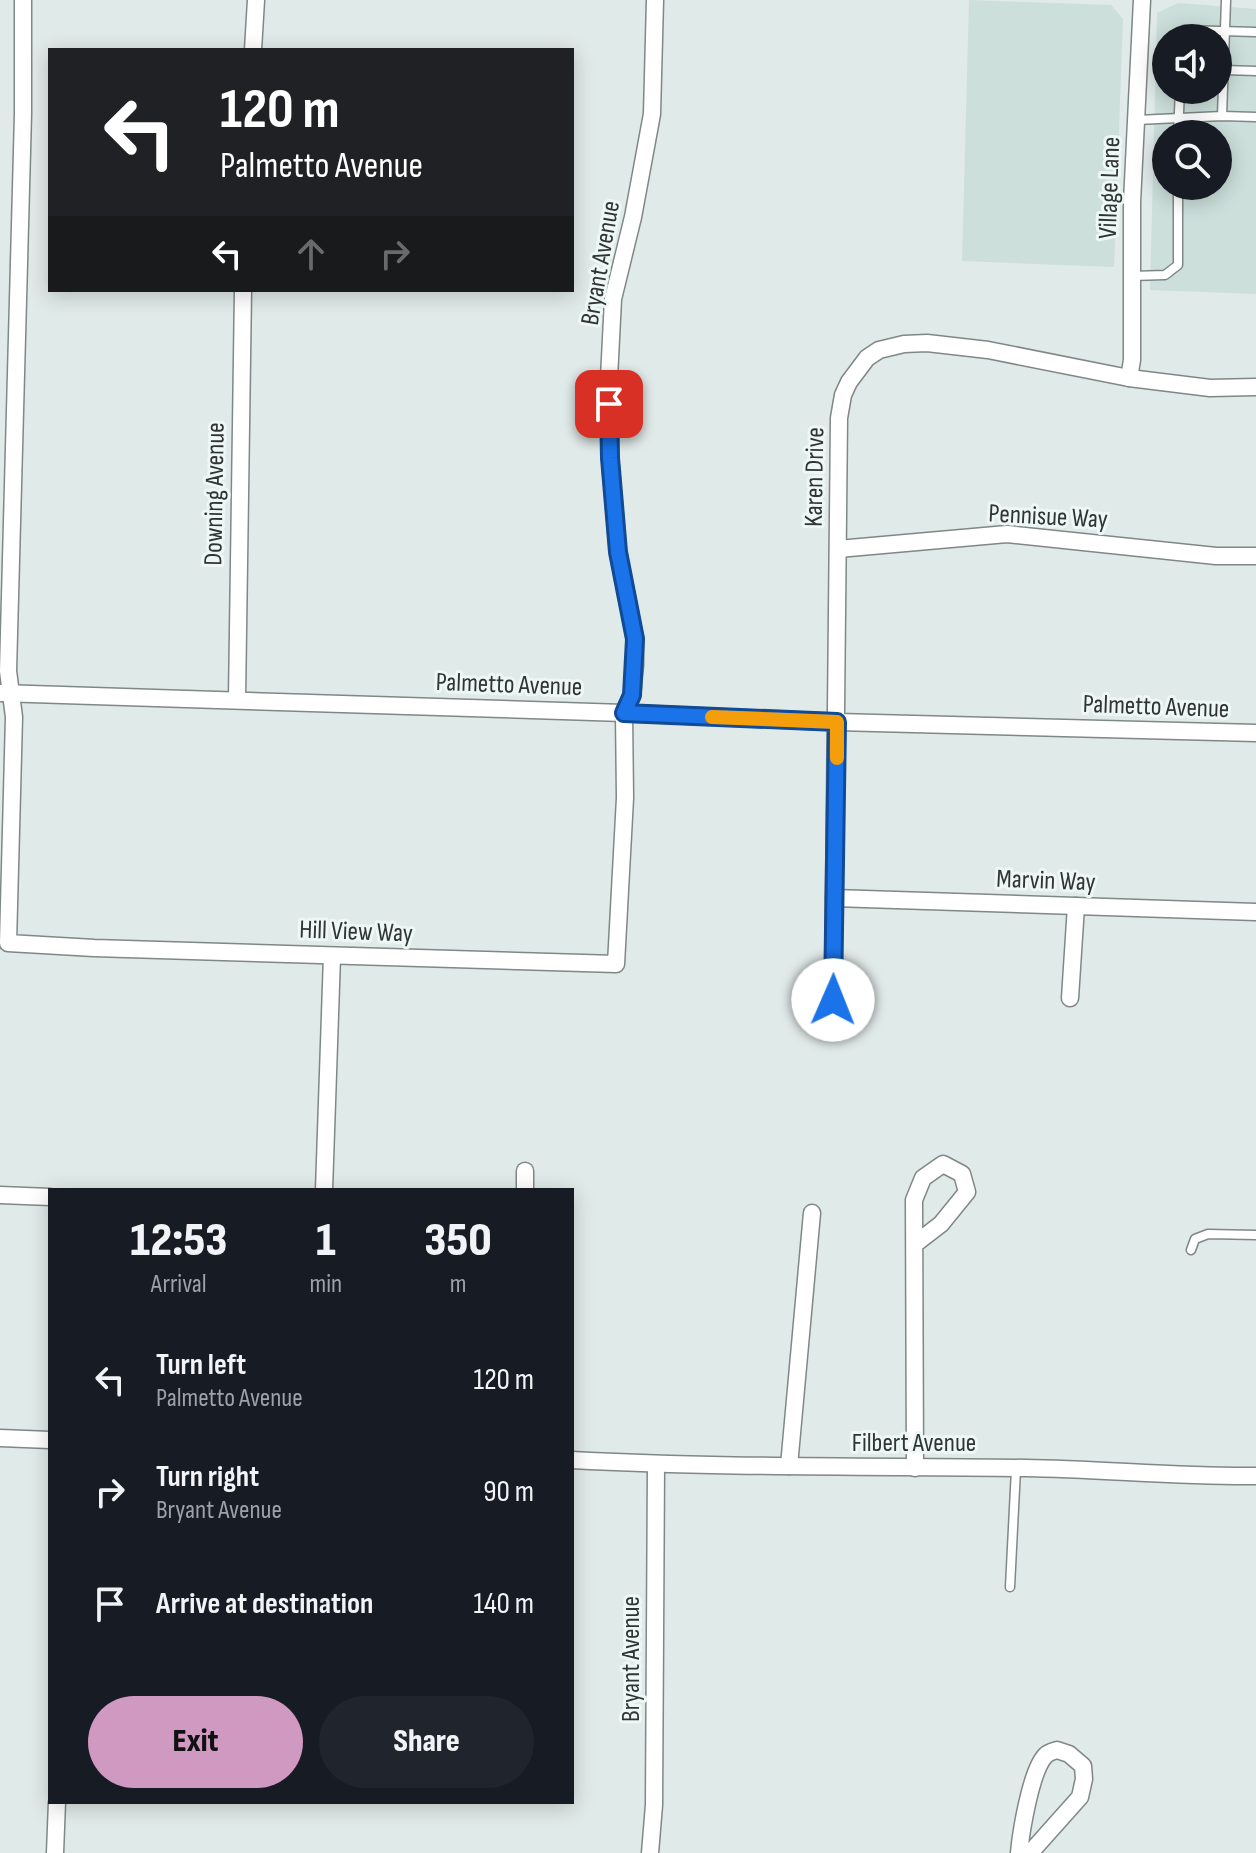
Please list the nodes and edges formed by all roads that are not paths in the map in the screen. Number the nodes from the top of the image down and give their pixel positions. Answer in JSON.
{"nodes":[{"id":1,"x":23,"y":0,"type":"edge"},
{"id":2,"x":256,"y":0,"type":"edge"},
{"id":3,"x":655,"y":0,"type":"edge"},
{"id":4,"x":1142,"y":0,"type":"edge"},
{"id":5,"x":1226,"y":0,"type":"edge"},
{"id":6,"x":1225,"y":24,"type":"edge"},
{"id":7,"x":1232,"y":31,"type":"edge"},
{"id":8,"x":1256,"y":32,"type":"edge"},
{"id":9,"x":253,"y":48,"type":"edge"},
{"id":10,"x":1232,"y":70,"type":"edge"},
{"id":11,"x":1256,"y":71,"type":"edge"},
{"id":12,"x":1179,"y":104,"type":"edge"},
{"id":13,"x":1223,"y":104,"type":"edge"},
{"id":14,"x":1222,"y":116,"type":"junction"},
{"id":15,"x":1178,"y":117,"type":"junction"},
{"id":16,"x":1256,"y":117,"type":"edge"},
{"id":17,"x":1136,"y":120,"type":"junction"},
{"id":18,"x":1178,"y":200,"type":"edge"},
{"id":19,"x":1132,"y":276,"type":"junction"},
{"id":20,"x":243,"y":292,"type":"edge"},
{"id":21,"x":1129,"y":378,"type":"junction"},
{"id":22,"x":1256,"y":387,"type":"edge"},
{"id":23,"x":838,"y":549,"type":"junction"},
{"id":24,"x":1256,"y":556,"type":"edge"},
{"id":25,"x":6,"y":693,"type":"edge"},
{"id":26,"x":237,"y":699,"type":"junction"},
{"id":27,"x":624,"y":713,"type":"junction"},
{"id":28,"x":837,"y":722,"type":"junction"},
{"id":29,"x":1256,"y":733,"type":"edge"},
{"id":30,"x":834,"y":898,"type":"junction"},
{"id":31,"x":1076,"y":906,"type":"junction"},
{"id":32,"x":1256,"y":912,"type":"edge"},
{"id":33,"x":332,"y":956,"type":"junction"},
{"id":34,"x":616,"y":964,"type":"joint"},
{"id":35,"x":1070,"y":998,"type":"dead end"},
{"id":36,"x":833,"y":1000,"type":"dead end"},
{"id":37,"x":525,"y":1171,"type":"dead end"},
{"id":38,"x":324,"y":1188,"type":"edge"},
{"id":39,"x":525,"y":1188,"type":"edge"},
{"id":40,"x":0,"y":1195,"type":"edge"},
{"id":41,"x":48,"y":1197,"type":"edge"},
{"id":42,"x":812,"y":1213,"type":"dead end"},
{"id":43,"x":1256,"y":1235,"type":"edge"},
{"id":44,"x":915,"y":1244,"type":"junction"},
{"id":45,"x":1191,"y":1250,"type":"dead end"},
{"id":46,"x":0,"y":1438,"type":"edge"},
{"id":47,"x":48,"y":1440,"type":"edge"},
{"id":48,"x":574,"y":1460,"type":"edge"},
{"id":49,"x":656,"y":1465,"type":"junction"},
{"id":50,"x":789,"y":1466,"type":"junction"},
{"id":51,"x":915,"y":1468,"type":"junction"},
{"id":52,"x":1016,"y":1468,"type":"junction"},
{"id":53,"x":1256,"y":1476,"type":"edge"},
{"id":54,"x":1010,"y":1587,"type":"dead end"},
{"id":55,"x":57,"y":1804,"type":"edge"},
{"id":56,"x":55,"y":1853,"type":"edge"},
{"id":57,"x":650,"y":1853,"type":"edge"},
{"id":58,"x":1019,"y":1853,"type":"edge"},
{"id":59,"x":1030,"y":1853,"type":"edge"}],
"edges":[{"from":1,"to":25,"type":"street"},
{"from":2,"to":9,"type":"street"},
{"from":3,"to":27,"type":"street","name":"Bryant Avenue"},
{"from":4,"to":17,"type":"street","name":"Village Lane"},
{"from":5,"to":6,"type":"lane"},
{"from":7,"to":8,"type":"lane"},
{"from":10,"to":11,"type":"lane"},
{"from":12,"to":15,"type":"lane"},
{"from":13,"to":14,"type":"lane"},
{"from":14,"to":15,"type":"lane"},
{"from":14,"to":16,"type":"lane"},
{"from":15,"to":17,"type":"lane"},
{"from":17,"to":19,"type":"street","name":"Village Lane"},
{"from":18,"to":19,"type":"lane"},
{"from":19,"to":21,"type":"street","name":"Village Lane"},
{"from":20,"to":26,"type":"street","name":"Downing Avenue"},
{"from":21,"to":22,"type":"street","name":"Karen Drive"},
{"from":21,"to":23,"type":"street","name":"Karen Drive"},
{"from":23,"to":24,"type":"street","name":"Pennisue Way"},
{"from":23,"to":28,"type":"street","name":"Karen Drive"},
{"from":25,"to":26,"type":"street","name":"Palmetto Avenue"},
{"from":25,"to":33,"type":"street","name":"Hill View Way"},
{"from":26,"to":27,"type":"street","name":"Palmetto Avenue"},
{"from":27,"to":28,"type":"street","name":"Palmetto Avenue"},
{"from":27,"to":34,"type":"street","name":"Bryant Avenue"},
{"from":28,"to":29,"type":"street","name":"Palmetto Avenue"},
{"from":28,"to":30,"type":"street","name":"Karen Drive"},
{"from":30,"to":31,"type":"street","name":"Marvin Way"},
{"from":30,"to":36,"type":"street","name":"Karen Drive"},
{"from":31,"to":32,"type":"street","name":"Marvin Way"},
{"from":31,"to":35,"type":"street"},
{"from":33,"to":34,"type":"street","name":"Hill View Way"},
{"from":33,"to":38,"type":"street"},
{"from":37,"to":39,"type":"street"},
{"from":40,"to":41,"type":"street"},
{"from":42,"to":50,"type":"street"},
{"from":43,"to":45,"type":"lane"},
{"from":44,"to":44,"type":"street"},
{"from":44,"to":51,"type":"street"},
{"from":46,"to":47,"type":"street"},
{"from":48,"to":49,"type":"street","name":"Filbert Avenue"},
{"from":49,"to":50,"type":"street","name":"Filbert Avenue"},
{"from":49,"to":57,"type":"street","name":"Bryant Avenue"},
{"from":50,"to":51,"type":"street","name":"Filbert Avenue"},
{"from":51,"to":52,"type":"street","name":"Filbert Avenue"},
{"from":52,"to":53,"type":"street","name":"Filbert Avenue"},
{"from":52,"to":54,"type":"lane"},
{"from":55,"to":56,"type":"street"},
{"from":58,"to":59,"type":"street"}]}
